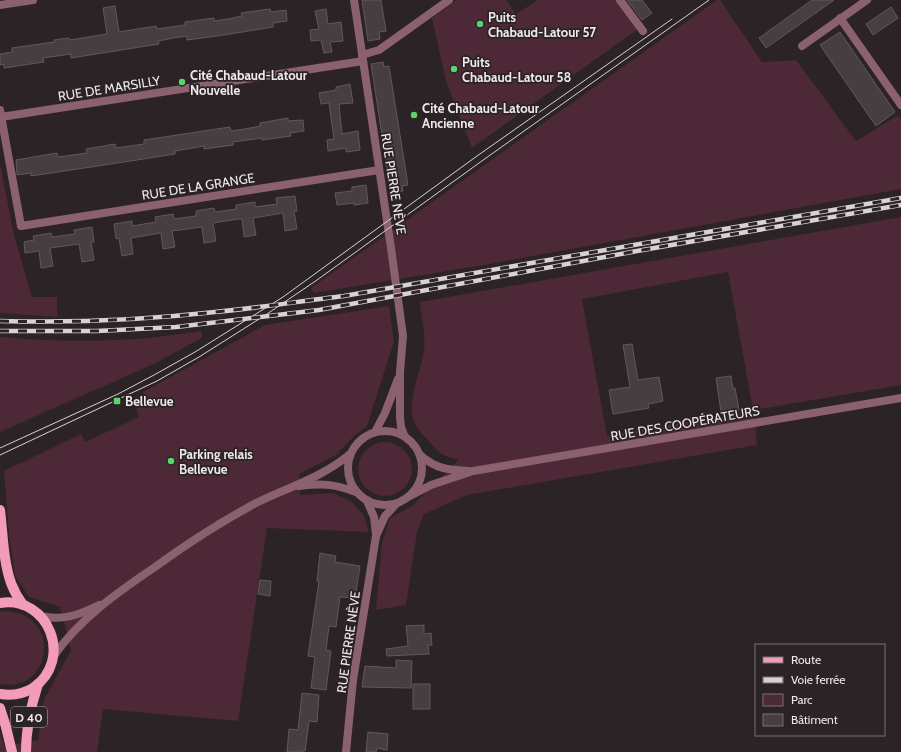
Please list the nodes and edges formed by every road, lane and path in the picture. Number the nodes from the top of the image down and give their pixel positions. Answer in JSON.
{"nodes":[{"id":1,"x":33,"y":0,"type":"edge"},
{"id":2,"x":354,"y":0,"type":"edge"},
{"id":3,"x":448,"y":0,"type":"edge"},
{"id":4,"x":620,"y":0,"type":"edge"},
{"id":5,"x":867,"y":0,"type":"edge"},
{"id":6,"x":0,"y":5,"type":"edge"},
{"id":7,"x":840,"y":18,"type":"junction"},
{"id":8,"x":643,"y":31,"type":"dead end"},
{"id":9,"x":802,"y":46,"type":"dead end"},
{"id":10,"x":362,"y":58,"type":"junction"},
{"id":11,"x":901,"y":105,"type":"edge"},
{"id":12,"x":1,"y":114,"type":"edge"},
{"id":13,"x":380,"y":170,"type":"junction"},
{"id":14,"x":400,"y":372,"type":"junction"},
{"id":15,"x":901,"y":398,"type":"edge"},
{"id":16,"x":375,"y":432,"type":"junction"},
{"id":17,"x":404,"y":436,"type":"junction"},
{"id":18,"x":350,"y":454,"type":"junction"},
{"id":19,"x":420,"y":455,"type":"junction"},
{"id":20,"x":473,"y":471,"type":"junction"},
{"id":21,"x":292,"y":487,"type":"junction"},
{"id":22,"x":357,"y":492,"type":"junction"},
{"id":23,"x":410,"y":496,"type":"junction"},
{"id":24,"x":367,"y":501,"type":"junction"},
{"id":25,"x":396,"y":504,"type":"junction"},
{"id":26,"x":0,"y":510,"type":"edge"},
{"id":27,"x":376,"y":536,"type":"junction"},
{"id":28,"x":107,"y":601,"type":"junction"},
{"id":29,"x":0,"y":603,"type":"edge"},
{"id":30,"x":23,"y":605,"type":"junction"},
{"id":31,"x":40,"y":616,"type":"junction"},
{"id":32,"x":53,"y":657,"type":"junction"},
{"id":33,"x":38,"y":684,"type":"junction"},
{"id":34,"x":0,"y":694,"type":"edge"},
{"id":35,"x":0,"y":708,"type":"edge"},
{"id":36,"x":12,"y":752,"type":"edge"},
{"id":37,"x":26,"y":752,"type":"edge"},
{"id":38,"x":346,"y":752,"type":"edge"}],
"edges":[{"from":1,"to":6,"type":"street"},
{"from":2,"to":10,"type":"street","name":"RUE PIERRE NÈVE"},
{"from":3,"to":10,"type":"street","name":"RUE DE MARSILLY"},
{"from":4,"to":8,"type":"street"},
{"from":5,"to":7,"type":"street"},
{"from":7,"to":9,"type":"street"},
{"from":7,"to":11,"type":"street"},
{"from":10,"to":12,"type":"street","name":"RUE DE MARSILLY"},
{"from":10,"to":13,"type":"street","name":"RUE PIERRE NÈVE"},
{"from":12,"to":13,"type":"street","name":"RUE DE LA GRANGE"},
{"from":13,"to":14,"type":"street","name":"RUE PIERRE NÈVE"},
{"from":14,"to":16,"type":"street","name":"RUE PIERRE NÈVE"},
{"from":14,"to":17,"type":"street","name":"RUE PIERRE NÈVE"},
{"from":15,"to":20,"type":"street","name":"RUE DES COOPÉRATEURS"},
{"from":16,"to":17,"type":"street"},
{"from":16,"to":18,"type":"street"},
{"from":17,"to":19,"type":"street"},
{"from":18,"to":21,"type":"street"},
{"from":18,"to":22,"type":"street"},
{"from":19,"to":20,"type":"street","name":"RUE DES COOPÉRATEURS"},
{"from":19,"to":23,"type":"street"},
{"from":20,"to":23,"type":"street","name":"RUE DES COOPÉRATEURS"},
{"from":21,"to":22,"type":"street"},
{"from":21,"to":28,"type":"street"},
{"from":22,"to":24,"type":"street"},
{"from":23,"to":25,"type":"street"},
{"from":24,"to":25,"type":"street"},
{"from":24,"to":27,"type":"street","name":"RUE PIERRE NÈVE"},
{"from":25,"to":27,"type":"street","name":"RUE PIERRE NÈVE"},
{"from":26,"to":30,"type":"main road"},
{"from":27,"to":38,"type":"street","name":"RUE PIERRE NÈVE"},
{"from":28,"to":31,"type":"street"},
{"from":28,"to":32,"type":"street"},
{"from":29,"to":30,"type":"main road"},
{"from":30,"to":31,"type":"main road"},
{"from":31,"to":32,"type":"main road"},
{"from":32,"to":33,"type":"main road"},
{"from":33,"to":34,"type":"main road"},
{"from":33,"to":37,"type":"main road","number":"D 40"},
{"from":35,"to":36,"type":"main road","number":"D 40"}]}
